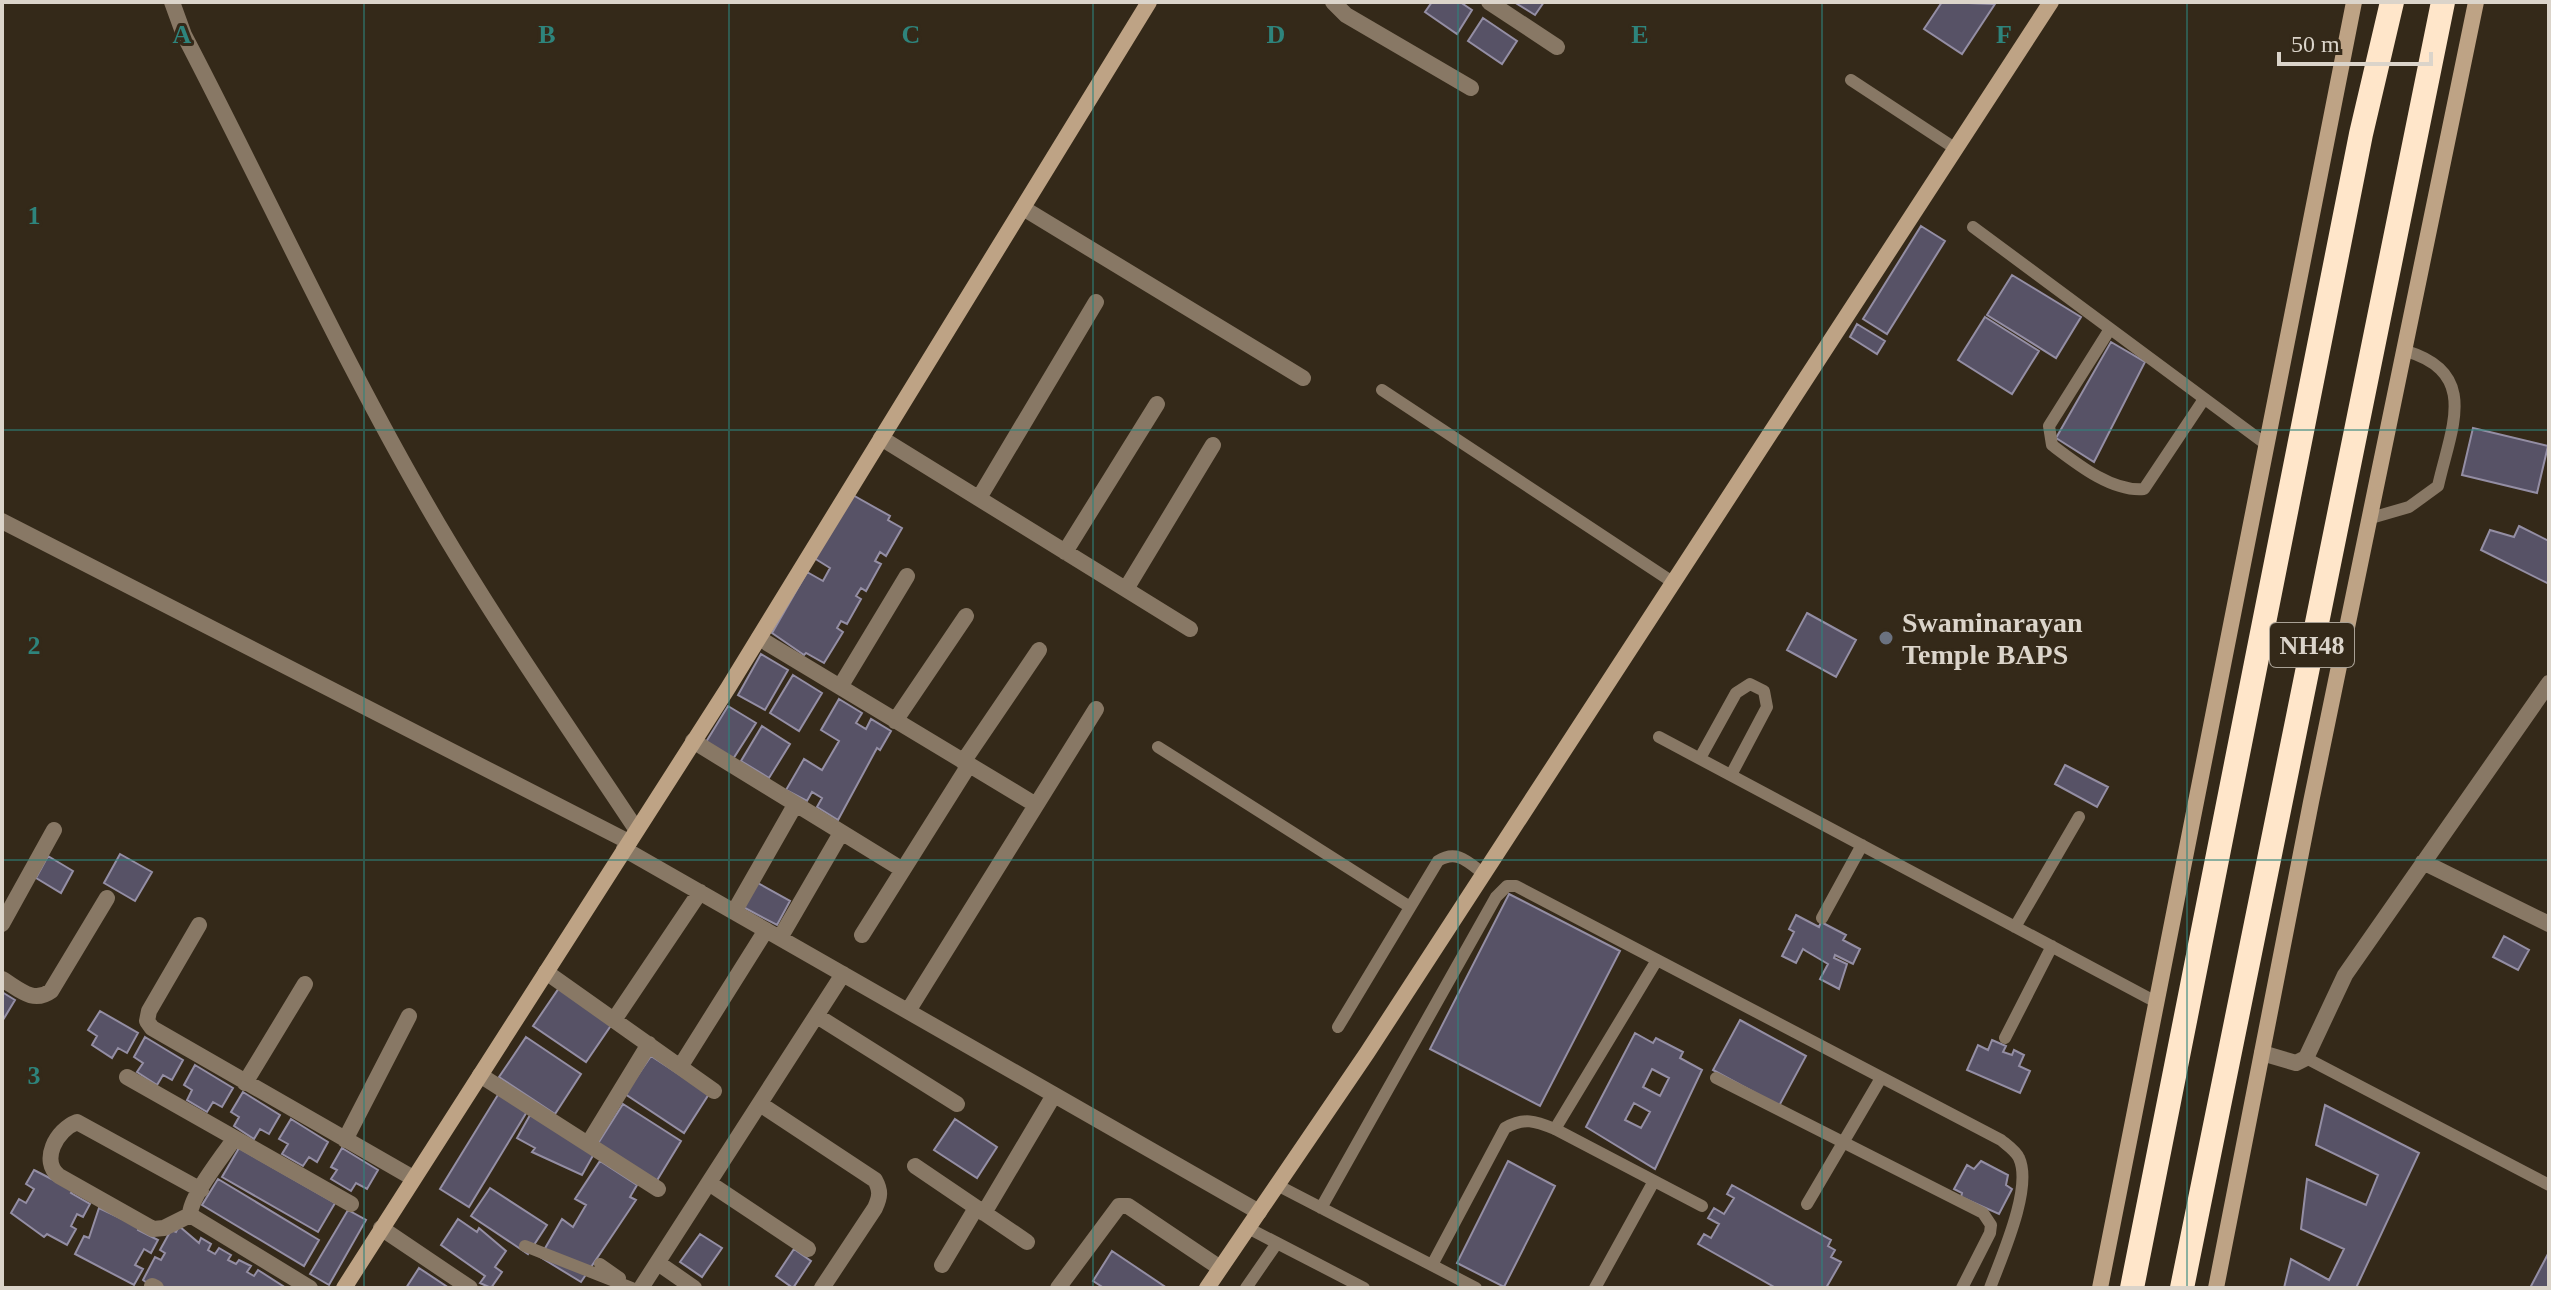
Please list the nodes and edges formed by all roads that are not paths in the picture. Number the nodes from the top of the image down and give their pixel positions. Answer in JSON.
{"nodes":[{"id":1,"x":172,"y":2,"type":"edge"},
{"id":2,"x":1333,"y":2,"type":"edge"},
{"id":3,"x":1489,"y":2,"type":"edge"},
{"id":4,"x":2051,"y":2,"type":"edge"},
{"id":5,"x":2354,"y":2,"type":"edge"},
{"id":6,"x":2392,"y":2,"type":"edge"},
{"id":7,"x":2443,"y":2,"type":"edge"},
{"id":8,"x":2476,"y":2,"type":"edge"},
{"id":9,"x":1142,"y":6,"type":"edge"},
{"id":10,"x":1557,"y":47,"type":"dead end"},
{"id":11,"x":1851,"y":80,"type":"dead end"},
{"id":12,"x":1471,"y":88,"type":"dead end"},
{"id":13,"x":1956,"y":149,"type":"junction"},
{"id":14,"x":1023,"y":208,"type":"junction"},
{"id":15,"x":1973,"y":227,"type":"dead end"},
{"id":16,"x":1096,"y":302,"type":"dead end"},
{"id":17,"x":2110,"y":329,"type":"junction"},
{"id":18,"x":2406,"y":351,"type":"junction"},
{"id":19,"x":1303,"y":378,"type":"dead end"},
{"id":20,"x":1382,"y":390,"type":"dead end"},
{"id":21,"x":2204,"y":399,"type":"junction"},
{"id":22,"x":1157,"y":404,"type":"dead end"},
{"id":23,"x":881,"y":438,"type":"junction"},
{"id":24,"x":1213,"y":445,"type":"dead end"},
{"id":25,"x":2267,"y":445,"type":"junction"},
{"id":26,"x":979,"y":498,"type":"junction"},
{"id":27,"x":2371,"y":518,"type":"junction"},
{"id":28,"x":2,"y":521,"type":"edge"},
{"id":29,"x":1065,"y":552,"type":"junction"},
{"id":30,"x":907,"y":576,"type":"dead end"},
{"id":31,"x":1674,"y":583,"type":"junction"},
{"id":32,"x":1126,"y":589,"type":"junction"},
{"id":33,"x":966,"y":616,"type":"dead end"},
{"id":34,"x":1190,"y":629,"type":"dead end"},
{"id":35,"x":759,"y":638,"type":"junction"},
{"id":36,"x":1039,"y":650,"type":"dead end"},
{"id":37,"x":2549,"y":683,"type":"edge"},
{"id":38,"x":840,"y":687,"type":"junction"},
{"id":39,"x":1096,"y":709,"type":"dead end"},
{"id":40,"x":895,"y":721,"type":"junction"},
{"id":41,"x":1659,"y":737,"type":"dead end"},
{"id":42,"x":693,"y":741,"type":"junction"},
{"id":43,"x":1158,"y":747,"type":"dead end"},
{"id":44,"x":1700,"y":758,"type":"junction"},
{"id":45,"x":966,"y":764,"type":"junction"},
{"id":46,"x":1731,"y":775,"type":"junction"},
{"id":47,"x":795,"y":805,"type":"junction"},
{"id":48,"x":1036,"y":805,"type":"junction"},
{"id":49,"x":2079,"y":817,"type":"dead end"},
{"id":50,"x":54,"y":830,"type":"dead end"},
{"id":51,"x":841,"y":833,"type":"junction"},
{"id":52,"x":630,"y":840,"type":"junction"},
{"id":53,"x":1862,"y":845,"type":"junction"},
{"id":54,"x":2423,"y":862,"type":"junction"},
{"id":55,"x":903,"y":870,"type":"junction"},
{"id":56,"x":1484,"y":874,"type":"junction"},
{"id":57,"x":700,"y":892,"type":"junction"},
{"id":58,"x":107,"y":898,"type":"dead end"},
{"id":59,"x":1410,"y":907,"type":"junction"},
{"id":60,"x":734,"y":912,"type":"junction"},
{"id":61,"x":1822,"y":918,"type":"dead end"},
{"id":62,"x":2,"y":924,"type":"edge"},
{"id":63,"x":2549,"y":924,"type":"edge"},
{"id":64,"x":199,"y":925,"type":"dead end"},
{"id":65,"x":2015,"y":927,"type":"junction"},
{"id":66,"x":773,"y":934,"type":"junction"},
{"id":67,"x":862,"y":935,"type":"dead end"},
{"id":68,"x":2052,"y":946,"type":"junction"},
{"id":69,"x":1657,"y":960,"type":"junction"},
{"id":70,"x":546,"y":972,"type":"junction"},
{"id":71,"x":843,"y":974,"type":"junction"},
{"id":72,"x":2,"y":979,"type":"edge"},
{"id":73,"x":305,"y":984,"type":"dead end"},
{"id":74,"x":2156,"y":1002,"type":"junction"},
{"id":75,"x":908,"y":1011,"type":"junction"},
{"id":76,"x":409,"y":1016,"type":"dead end"},
{"id":77,"x":817,"y":1016,"type":"junction"},
{"id":78,"x":614,"y":1020,"type":"junction"},
{"id":79,"x":1338,"y":1027,"type":"dead end"},
{"id":80,"x":2005,"y":1038,"type":"dead end"},
{"id":81,"x":649,"y":1044,"type":"junction"},
{"id":82,"x":2262,"y":1053,"type":"junction"},
{"id":83,"x":2306,"y":1058,"type":"junction"},
{"id":84,"x":680,"y":1067,"type":"junction"},
{"id":85,"x":480,"y":1075,"type":"junction"},
{"id":86,"x":127,"y":1077,"type":"dead end"},
{"id":87,"x":1716,"y":1078,"type":"dead end"},
{"id":88,"x":1881,"y":1078,"type":"junction"},
{"id":89,"x":245,"y":1083,"type":"junction"},
{"id":90,"x":714,"y":1091,"type":"dead end"},
{"id":91,"x":1054,"y":1095,"type":"junction"},
{"id":92,"x":760,"y":1104,"type":"junction"},
{"id":93,"x":957,"y":1104,"type":"dead end"},
{"id":94,"x":1555,"y":1129,"type":"junction"},
{"id":95,"x":234,"y":1139,"type":"junction"},
{"id":96,"x":345,"y":1140,"type":"junction"},
{"id":97,"x":1843,"y":1143,"type":"junction"},
{"id":98,"x":588,"y":1144,"type":"junction"},
{"id":99,"x":915,"y":1166,"type":"dead end"},
{"id":100,"x":413,"y":1178,"type":"junction"},
{"id":101,"x":1654,"y":1181,"type":"junction"},
{"id":102,"x":709,"y":1183,"type":"junction"},
{"id":103,"x":1277,"y":1185,"type":"junction"},
{"id":104,"x":2549,"y":1185,"type":"edge"},
{"id":105,"x":658,"y":1189,"type":"dead end"},
{"id":106,"x":201,"y":1190,"type":"junction"},
{"id":107,"x":351,"y":1204,"type":"dead end"},
{"id":108,"x":1807,"y":1204,"type":"dead end"},
{"id":109,"x":1702,"y":1206,"type":"dead end"},
{"id":110,"x":1321,"y":1208,"type":"junction"},
{"id":111,"x":980,"y":1210,"type":"junction"},
{"id":112,"x":1259,"y":1212,"type":"junction"},
{"id":113,"x":190,"y":1215,"type":"junction"},
{"id":114,"x":381,"y":1228,"type":"junction"},
{"id":115,"x":1248,"y":1228,"type":"junction"},
{"id":116,"x":1027,"y":1242,"type":"dead end"},
{"id":117,"x":1277,"y":1243,"type":"junction"},
{"id":118,"x":525,"y":1246,"type":"dead end"},
{"id":119,"x":808,"y":1249,"type":"dead end"},
{"id":120,"x":658,"y":1263,"type":"junction"},
{"id":121,"x":600,"y":1264,"type":"dead end"},
{"id":122,"x":942,"y":1265,"type":"dead end"},
{"id":123,"x":1432,"y":1265,"type":"junction"},
{"id":124,"x":1220,"y":1268,"type":"junction"},
{"id":125,"x":1597,"y":1287,"type":"edge"},
{"id":126,"x":310,"y":1288,"type":"edge"},
{"id":127,"x":344,"y":1288,"type":"edge"},
{"id":128,"x":470,"y":1288,"type":"edge"},
{"id":129,"x":636,"y":1288,"type":"edge"},
{"id":130,"x":694,"y":1288,"type":"edge"},
{"id":131,"x":822,"y":1288,"type":"edge"},
{"id":132,"x":1058,"y":1288,"type":"edge"},
{"id":133,"x":1207,"y":1288,"type":"edge"},
{"id":134,"x":1246,"y":1288,"type":"edge"},
{"id":135,"x":1364,"y":1288,"type":"edge"},
{"id":136,"x":1476,"y":1288,"type":"edge"},
{"id":137,"x":1962,"y":1288,"type":"edge"},
{"id":138,"x":1990,"y":1288,"type":"edge"},
{"id":139,"x":2100,"y":1288,"type":"edge"},
{"id":140,"x":2132,"y":1288,"type":"edge"},
{"id":141,"x":2182,"y":1288,"type":"edge"},
{"id":142,"x":2216,"y":1288,"type":"edge"}],
"edges":[{"from":1,"to":52,"type":"street"},
{"from":2,"to":12,"type":"street"},
{"from":3,"to":10,"type":"street"},
{"from":4,"to":13,"type":"street"},
{"from":5,"to":25,"type":"street"},
{"from":6,"to":140,"type":"highway","number":"NH48"},
{"from":7,"to":141,"type":"highway","number":"NH48"},
{"from":8,"to":18,"type":"street"},
{"from":9,"to":14,"type":"street"},
{"from":11,"to":13,"type":"lane"},
{"from":13,"to":31,"type":"street"},
{"from":14,"to":19,"type":"street"},
{"from":14,"to":23,"type":"street"},
{"from":15,"to":17,"type":"lane"},
{"from":16,"to":26,"type":"street"},
{"from":17,"to":21,"type":"lane"},
{"from":17,"to":21,"type":"lane"},
{"from":18,"to":27,"type":"street"},
{"from":18,"to":27,"type":"lane"},
{"from":20,"to":31,"type":"lane"},
{"from":21,"to":25,"type":"lane"},
{"from":22,"to":29,"type":"street"},
{"from":23,"to":26,"type":"street"},
{"from":23,"to":35,"type":"street"},
{"from":24,"to":32,"type":"street"},
{"from":25,"to":74,"type":"street"},
{"from":26,"to":29,"type":"street"},
{"from":27,"to":82,"type":"street"},
{"from":28,"to":52,"type":"street"},
{"from":29,"to":32,"type":"street"},
{"from":30,"to":38,"type":"street"},
{"from":31,"to":56,"type":"street"},
{"from":32,"to":34,"type":"street"},
{"from":33,"to":40,"type":"street"},
{"from":35,"to":38,"type":"street"},
{"from":35,"to":42,"type":"street"},
{"from":36,"to":45,"type":"street"},
{"from":37,"to":54,"type":"street"},
{"from":38,"to":40,"type":"street"},
{"from":39,"to":48,"type":"street"},
{"from":40,"to":45,"type":"street"},
{"from":41,"to":44,"type":"lane"},
{"from":42,"to":47,"type":"street"},
{"from":42,"to":52,"type":"street"},
{"from":43,"to":59,"type":"lane"},
{"from":44,"to":46,"type":"lane"},
{"from":44,"to":46,"type":"lane"},
{"from":45,"to":48,"type":"street"},
{"from":45,"to":55,"type":"street"},
{"from":46,"to":53,"type":"lane"},
{"from":47,"to":51,"type":"street"},
{"from":47,"to":60,"type":"street"},
{"from":48,"to":75,"type":"street"},
{"from":49,"to":65,"type":"lane"},
{"from":50,"to":62,"type":"street"},
{"from":51,"to":55,"type":"street"},
{"from":51,"to":66,"type":"street"},
{"from":52,"to":57,"type":"street"},
{"from":52,"to":70,"type":"street"},
{"from":53,"to":61,"type":"lane"},
{"from":53,"to":65,"type":"lane"},
{"from":54,"to":63,"type":"street"},
{"from":54,"to":83,"type":"street"},
{"from":55,"to":67,"type":"street"},
{"from":56,"to":59,"type":"lane"},
{"from":56,"to":103,"type":"street"},
{"from":57,"to":60,"type":"street"},
{"from":57,"to":78,"type":"street"},
{"from":58,"to":72,"type":"street"},
{"from":59,"to":79,"type":"lane"},
{"from":60,"to":66,"type":"street"},
{"from":64,"to":89,"type":"street"},
{"from":65,"to":68,"type":"lane"},
{"from":66,"to":71,"type":"street"},
{"from":66,"to":84,"type":"street"},
{"from":68,"to":74,"type":"lane"},
{"from":68,"to":80,"type":"lane"},
{"from":69,"to":88,"type":"lane"},
{"from":69,"to":94,"type":"lane"},
{"from":69,"to":110,"type":"lane"},
{"from":70,"to":78,"type":"street"},
{"from":70,"to":85,"type":"street"},
{"from":71,"to":75,"type":"street"},
{"from":71,"to":77,"type":"street"},
{"from":73,"to":89,"type":"street"},
{"from":74,"to":139,"type":"street"},
{"from":75,"to":91,"type":"street"},
{"from":76,"to":96,"type":"street"},
{"from":77,"to":92,"type":"street"},
{"from":77,"to":93,"type":"street"},
{"from":78,"to":81,"type":"street"},
{"from":81,"to":84,"type":"street"},
{"from":81,"to":98,"type":"street"},
{"from":82,"to":83,"type":"street"},
{"from":82,"to":142,"type":"street"},
{"from":83,"to":104,"type":"lane"},
{"from":84,"to":90,"type":"street"},
{"from":85,"to":98,"type":"street"},
{"from":85,"to":100,"type":"street"},
{"from":86,"to":95,"type":"street"},
{"from":87,"to":97,"type":"lane"},
{"from":88,"to":97,"type":"lane"},
{"from":88,"to":138,"type":"lane"},
{"from":89,"to":96,"type":"street"},
{"from":91,"to":111,"type":"street"},
{"from":91,"to":112,"type":"street"},
{"from":92,"to":102,"type":"street"},
{"from":92,"to":131,"type":"street"},
{"from":94,"to":101,"type":"lane"},
{"from":94,"to":123,"type":"lane"},
{"from":95,"to":106,"type":"street"},
{"from":95,"to":107,"type":"street"},
{"from":96,"to":100,"type":"street"},
{"from":97,"to":108,"type":"lane"},
{"from":97,"to":137,"type":"lane"},
{"from":98,"to":105,"type":"street"},
{"from":99,"to":111,"type":"street"},
{"from":100,"to":114,"type":"street"},
{"from":101,"to":109,"type":"lane"},
{"from":101,"to":125,"type":"lane"},
{"from":102,"to":119,"type":"street"},
{"from":102,"to":120,"type":"street"},
{"from":103,"to":110,"type":"lane"},
{"from":103,"to":112,"type":"street"},
{"from":106,"to":113,"type":"street"},
{"from":106,"to":113,"type":"street"},
{"from":110,"to":123,"type":"lane"},
{"from":111,"to":116,"type":"street"},
{"from":111,"to":122,"type":"street"},
{"from":112,"to":115,"type":"street"},
{"from":113,"to":126,"type":"street"},
{"from":114,"to":127,"type":"street"},
{"from":114,"to":128,"type":"street"},
{"from":115,"to":117,"type":"lane"},
{"from":115,"to":124,"type":"street"},
{"from":117,"to":134,"type":"lane"},
{"from":117,"to":135,"type":"lane"},
{"from":118,"to":129,"type":"lane"},
{"from":120,"to":129,"type":"street"},
{"from":120,"to":130,"type":"street"},
{"from":121,"to":129,"type":"lane"},
{"from":123,"to":136,"type":"lane"},
{"from":124,"to":132,"type":"street"},
{"from":124,"to":133,"type":"street"}]}
